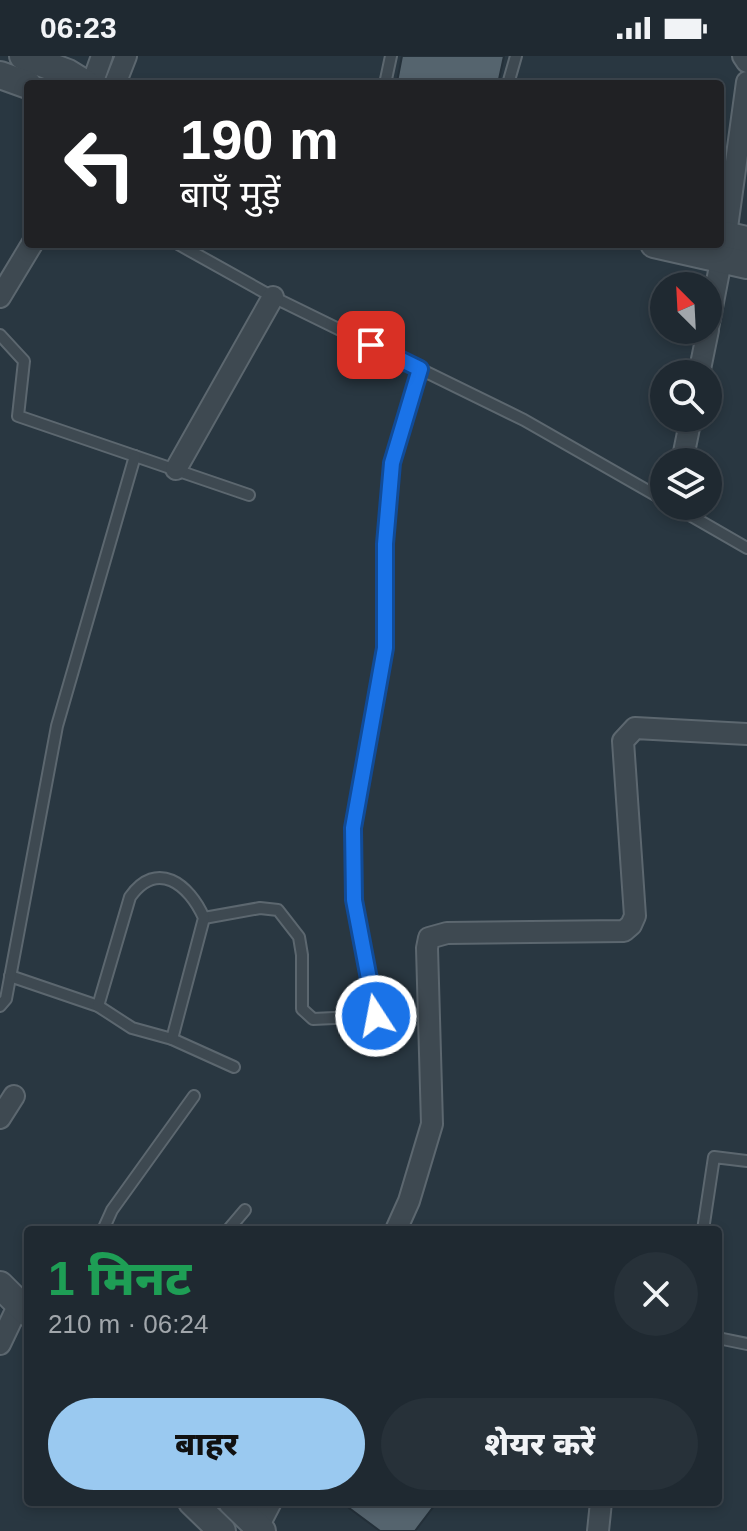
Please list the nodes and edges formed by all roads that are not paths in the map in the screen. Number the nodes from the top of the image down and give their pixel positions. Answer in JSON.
{"nodes":[{"id":1,"x":23,"y":56,"type":"edge"},
{"id":2,"x":102,"y":56,"type":"edge"},
{"id":3,"x":126,"y":56,"type":"edge"},
{"id":4,"x":391,"y":56,"type":"edge"},
{"id":5,"x":516,"y":56,"type":"edge"},
{"id":6,"x":743,"y":56,"type":"edge"},
{"id":7,"x":747,"y":62,"type":"edge"},
{"id":8,"x":0,"y":75,"type":"edge"},
{"id":9,"x":79,"y":80,"type":"edge"},
{"id":10,"x":93,"y":80,"type":"edge"},
{"id":11,"x":117,"y":80,"type":"edge"},
{"id":12,"x":386,"y":80,"type":"edge"},
{"id":13,"x":509,"y":80,"type":"edge"},
{"id":14,"x":747,"y":82,"type":"edge"},
{"id":15,"x":24,"y":84,"type":"edge"},
{"id":16,"x":732,"y":247,"type":"edge"},
{"id":17,"x":30,"y":248,"type":"edge"},
{"id":18,"x":185,"y":248,"type":"edge"},
{"id":19,"x":722,"y":281,"type":"edge"},
{"id":20,"x":0,"y":297,"type":"edge"},
{"id":21,"x":273,"y":297,"type":"junction"},
{"id":22,"x":0,"y":335,"type":"edge"},
{"id":23,"x":420,"y":369,"type":"junction"},
{"id":24,"x":135,"y":456,"type":"junction"},
{"id":25,"x":176,"y":469,"type":"junction"},
{"id":26,"x":650,"y":492,"type":"edge"},
{"id":27,"x":249,"y":495,"type":"dead end"},
{"id":28,"x":698,"y":520,"type":"edge"},
{"id":29,"x":747,"y":548,"type":"edge"},
{"id":30,"x":747,"y":734,"type":"edge"},
{"id":31,"x":204,"y":918,"type":"junction"},
{"id":32,"x":10,"y":976,"type":"junction"},
{"id":33,"x":0,"y":1006,"type":"edge"},
{"id":34,"x":98,"y":1006,"type":"junction"},
{"id":35,"x":376,"y":1016,"type":"junction"},
{"id":36,"x":172,"y":1039,"type":"junction"},
{"id":37,"x":381,"y":1047,"type":"dead end"},
{"id":38,"x":234,"y":1067,"type":"dead end"},
{"id":39,"x":14,"y":1096,"type":"dead end"},
{"id":40,"x":194,"y":1096,"type":"dead end"},
{"id":41,"x":0,"y":1118,"type":"edge"},
{"id":42,"x":747,"y":1161,"type":"edge"},
{"id":43,"x":245,"y":1210,"type":"dead end"},
{"id":44,"x":105,"y":1226,"type":"edge"},
{"id":45,"x":231,"y":1226,"type":"edge"},
{"id":46,"x":398,"y":1226,"type":"edge"},
{"id":47,"x":704,"y":1226,"type":"edge"},
{"id":48,"x":0,"y":1285,"type":"edge"},
{"id":49,"x":23,"y":1309,"type":"edge"},
{"id":50,"x":722,"y":1339,"type":"edge"},
{"id":51,"x":0,"y":1344,"type":"edge"},
{"id":52,"x":747,"y":1344,"type":"edge"},
{"id":53,"x":196,"y":1506,"type":"edge"},
{"id":54,"x":236,"y":1506,"type":"edge"},
{"id":55,"x":269,"y":1506,"type":"edge"},
{"id":56,"x":601,"y":1506,"type":"edge"},
{"id":57,"x":259,"y":1530,"type":"edge"},
{"id":58,"x":222,"y":1531,"type":"edge"},
{"id":59,"x":598,"y":1531,"type":"edge"}],
"edges":[{"from":1,"to":9,"type":"street"},
{"from":2,"to":10,"type":"street"},
{"from":3,"to":11,"type":"street"},
{"from":4,"to":12,"type":"lane"},
{"from":5,"to":13,"type":"lane"},
{"from":6,"to":7,"type":"street"},
{"from":8,"to":15,"type":"street"},
{"from":14,"to":16,"type":"street"},
{"from":16,"to":19,"type":"street"},
{"from":17,"to":20,"type":"street"},
{"from":18,"to":21,"type":"lane"},
{"from":21,"to":23,"type":"lane"},
{"from":21,"to":25,"type":"street"},
{"from":22,"to":24,"type":"lane"},
{"from":23,"to":26,"type":"lane"},
{"from":23,"to":35,"type":"lane"},
{"from":24,"to":25,"type":"lane"},
{"from":24,"to":32,"type":"lane"},
{"from":25,"to":27,"type":"lane"},
{"from":28,"to":29,"type":"lane"},
{"from":30,"to":46,"type":"street"},
{"from":31,"to":34,"type":"lane"},
{"from":31,"to":35,"type":"lane"},
{"from":31,"to":36,"type":"lane"},
{"from":32,"to":33,"type":"lane"},
{"from":32,"to":34,"type":"lane"},
{"from":34,"to":36,"type":"lane"},
{"from":35,"to":37,"type":"lane"},
{"from":36,"to":38,"type":"lane"},
{"from":39,"to":41,"type":"street"},
{"from":40,"to":44,"type":"lane"},
{"from":42,"to":47,"type":"lane"},
{"from":43,"to":45,"type":"lane"},
{"from":48,"to":49,"type":"street"},
{"from":49,"to":51,"type":"street"},
{"from":50,"to":52,"type":"lane"},
{"from":53,"to":58,"type":"street"},
{"from":54,"to":57,"type":"street"},
{"from":55,"to":57,"type":"street"},
{"from":56,"to":59,"type":"street"}]}
